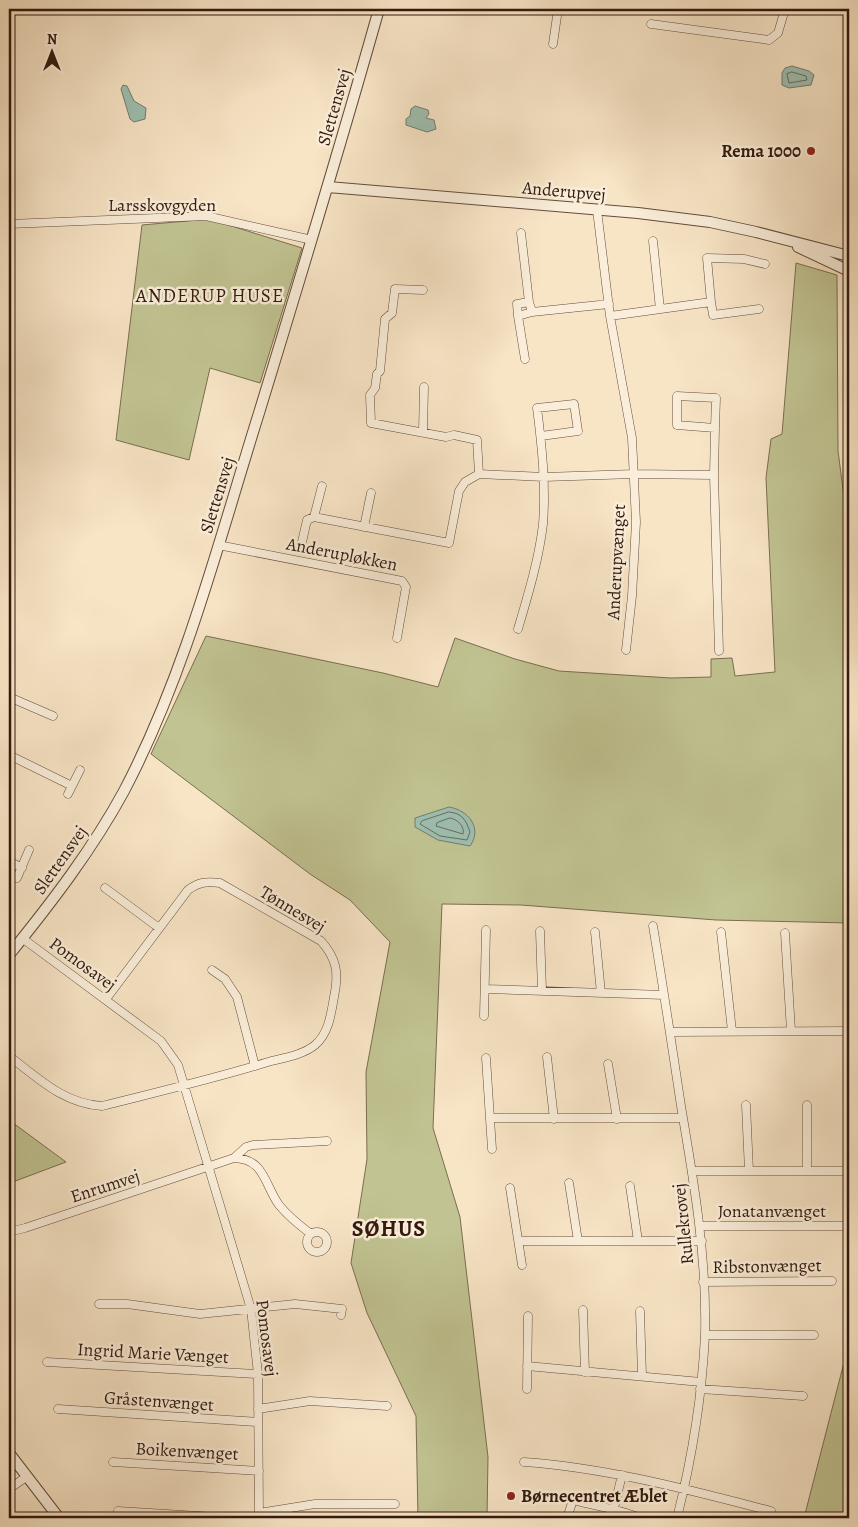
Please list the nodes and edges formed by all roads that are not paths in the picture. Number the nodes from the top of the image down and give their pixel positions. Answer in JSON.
{"nodes":[{"id":1,"x":378,"y":9,"type":"edge"},
{"id":2,"x":558,"y":9,"type":"edge"},
{"id":3,"x":785,"y":9,"type":"edge"},
{"id":4,"x":651,"y":24,"type":"dead end"},
{"id":5,"x":553,"y":44,"type":"dead end"},
{"id":6,"x":328,"y":187,"type":"junction"},
{"id":7,"x":597,"y":210,"type":"junction"},
{"id":8,"x":9,"y":224,"type":"edge"},
{"id":9,"x":521,"y":233,"type":"dead end"},
{"id":10,"x":312,"y":240,"type":"junction"},
{"id":11,"x":653,"y":241,"type":"dead end"},
{"id":12,"x":794,"y":243,"type":"junction"},
{"id":13,"x":849,"y":256,"type":"edge"},
{"id":14,"x":765,"y":264,"type":"dead end"},
{"id":15,"x":849,"y":271,"type":"edge"},
{"id":16,"x":423,"y":290,"type":"dead end"},
{"id":17,"x":529,"y":302,"type":"junction"},
{"id":18,"x":712,"y":302,"type":"junction"},
{"id":19,"x":609,"y":304,"type":"junction"},
{"id":20,"x":660,"y":309,"type":"junction"},
{"id":21,"x":759,"y":309,"type":"dead end"},
{"id":22,"x":532,"y":312,"type":"junction"},
{"id":23,"x":518,"y":316,"type":"junction"},
{"id":24,"x":610,"y":316,"type":"junction"},
{"id":25,"x":525,"y":359,"type":"dead end"},
{"id":26,"x":424,"y":387,"type":"dead end"},
{"id":27,"x":715,"y":428,"type":"junction"},
{"id":28,"x":422,"y":431,"type":"junction"},
{"id":29,"x":541,"y":436,"type":"junction"},
{"id":30,"x":479,"y":474,"type":"junction"},
{"id":31,"x":634,"y":474,"type":"junction"},
{"id":32,"x":714,"y":475,"type":"junction"},
{"id":33,"x":544,"y":477,"type":"junction"},
{"id":34,"x":322,"y":486,"type":"dead end"},
{"id":35,"x":371,"y":493,"type":"dead end"},
{"id":36,"x":314,"y":517,"type":"junction"},
{"id":37,"x":364,"y":527,"type":"junction"},
{"id":38,"x":302,"y":542,"type":"dead end"},
{"id":39,"x":218,"y":545,"type":"junction"},
{"id":40,"x":518,"y":629,"type":"dead end"},
{"id":41,"x":397,"y":638,"type":"dead end"},
{"id":42,"x":626,"y":650,"type":"dead end"},
{"id":43,"x":719,"y":650,"type":"dead end"},
{"id":44,"x":9,"y":697,"type":"edge"},
{"id":45,"x":53,"y":716,"type":"dead end"},
{"id":46,"x":9,"y":755,"type":"edge"},
{"id":47,"x":80,"y":770,"type":"dead end"},
{"id":48,"x":72,"y":786,"type":"junction"},
{"id":49,"x":68,"y":794,"type":"dead end"},
{"id":50,"x":29,"y":850,"type":"dead end"},
{"id":51,"x":9,"y":861,"type":"edge"},
{"id":52,"x":22,"y":868,"type":"junction"},
{"id":53,"x":17,"y":878,"type":"dead end"},
{"id":54,"x":105,"y":888,"type":"dead end"},
{"id":55,"x":653,"y":926,"type":"dead end"},
{"id":56,"x":159,"y":928,"type":"junction"},
{"id":57,"x":486,"y":930,"type":"dead end"},
{"id":58,"x":540,"y":931,"type":"dead end"},
{"id":59,"x":595,"y":932,"type":"dead end"},
{"id":60,"x":721,"y":932,"type":"dead end"},
{"id":61,"x":785,"y":933,"type":"dead end"},
{"id":62,"x":22,"y":938,"type":"junction"},
{"id":63,"x":9,"y":955,"type":"edge"},
{"id":64,"x":212,"y":970,"type":"dead end"},
{"id":65,"x":485,"y":989,"type":"junction"},
{"id":66,"x":542,"y":991,"type":"junction"},
{"id":67,"x":602,"y":993,"type":"junction"},
{"id":68,"x":664,"y":995,"type":"junction"},
{"id":69,"x":106,"y":999,"type":"junction"},
{"id":70,"x":484,"y":1016,"type":"dead end"},
{"id":71,"x":732,"y":1031,"type":"junction"},
{"id":72,"x":790,"y":1031,"type":"junction"},
{"id":73,"x":849,"y":1031,"type":"edge"},
{"id":74,"x":670,"y":1032,"type":"junction"},
{"id":75,"x":9,"y":1056,"type":"edge"},
{"id":76,"x":547,"y":1057,"type":"dead end"},
{"id":77,"x":486,"y":1058,"type":"dead end"},
{"id":78,"x":608,"y":1064,"type":"dead end"},
{"id":79,"x":255,"y":1066,"type":"junction"},
{"id":80,"x":185,"y":1085,"type":"junction"},
{"id":81,"x":746,"y":1105,"type":"dead end"},
{"id":82,"x":807,"y":1105,"type":"dead end"},
{"id":83,"x":490,"y":1118,"type":"junction"},
{"id":84,"x":683,"y":1118,"type":"junction"},
{"id":85,"x":554,"y":1119,"type":"junction"},
{"id":86,"x":617,"y":1119,"type":"junction"},
{"id":87,"x":327,"y":1141,"type":"dead end"},
{"id":88,"x":492,"y":1149,"type":"dead end"},
{"id":89,"x":234,"y":1158,"type":"junction"},
{"id":90,"x":210,"y":1167,"type":"junction"},
{"id":91,"x":749,"y":1170,"type":"junction"},
{"id":92,"x":807,"y":1170,"type":"junction"},
{"id":93,"x":849,"y":1170,"type":"edge"},
{"id":94,"x":692,"y":1171,"type":"junction"},
{"id":95,"x":569,"y":1183,"type":"dead end"},
{"id":96,"x":630,"y":1186,"type":"dead end"},
{"id":97,"x":510,"y":1188,"type":"dead end"},
{"id":98,"x":700,"y":1226,"type":"junction"},
{"id":99,"x":844,"y":1226,"type":"dead end"},
{"id":100,"x":9,"y":1232,"type":"edge"},
{"id":101,"x":311,"y":1234,"type":"dead end"},
{"id":102,"x":520,"y":1241,"type":"junction"},
{"id":103,"x":578,"y":1241,"type":"junction"},
{"id":104,"x":638,"y":1241,"type":"junction"},
{"id":105,"x":702,"y":1241,"type":"junction"},
{"id":106,"x":522,"y":1265,"type":"dead end"},
{"id":107,"x":832,"y":1281,"type":"dead end"},
{"id":108,"x":703,"y":1282,"type":"junction"},
{"id":109,"x":99,"y":1304,"type":"dead end"},
{"id":110,"x":250,"y":1309,"type":"junction"},
{"id":111,"x":583,"y":1310,"type":"dead end"},
{"id":112,"x":640,"y":1311,"type":"dead end"},
{"id":113,"x":341,"y":1316,"type":"dead end"},
{"id":114,"x":528,"y":1316,"type":"dead end"},
{"id":115,"x":705,"y":1335,"type":"junction"},
{"id":116,"x":814,"y":1335,"type":"dead end"},
{"id":117,"x":47,"y":1362,"type":"dead end"},
{"id":118,"x":528,"y":1366,"type":"junction"},
{"id":119,"x":585,"y":1372,"type":"junction"},
{"id":120,"x":258,"y":1374,"type":"junction"},
{"id":121,"x":642,"y":1376,"type":"junction"},
{"id":122,"x":701,"y":1385,"type":"junction"},
{"id":123,"x":527,"y":1389,"type":"dead end"},
{"id":124,"x":803,"y":1396,"type":"dead end"},
{"id":125,"x":387,"y":1406,"type":"dead end"},
{"id":126,"x":58,"y":1409,"type":"dead end"},
{"id":127,"x":258,"y":1409,"type":"junction"},
{"id":128,"x":258,"y":1422,"type":"junction"},
{"id":129,"x":9,"y":1453,"type":"edge"},
{"id":130,"x":113,"y":1462,"type":"dead end"},
{"id":131,"x":524,"y":1462,"type":"dead end"},
{"id":132,"x":259,"y":1471,"type":"junction"},
{"id":133,"x":622,"y":1475,"type":"junction"},
{"id":134,"x":26,"y":1477,"type":"junction"},
{"id":135,"x":9,"y":1489,"type":"edge"},
{"id":136,"x":684,"y":1490,"type":"junction"},
{"id":137,"x":395,"y":1504,"type":"dead end"},
{"id":138,"x":614,"y":1508,"type":"junction"},
{"id":139,"x":118,"y":1511,"type":"dead end"},
{"id":140,"x":771,"y":1511,"type":"dead end"},
{"id":141,"x":259,"y":1515,"type":"edge"},
{"id":142,"x":59,"y":1518,"type":"edge"},
{"id":143,"x":231,"y":1518,"type":"edge"},
{"id":144,"x":567,"y":1518,"type":"edge"},
{"id":145,"x":634,"y":1518,"type":"edge"},
{"id":146,"x":677,"y":1518,"type":"edge"}],
"edges":[{"from":1,"to":6,"type":"street","name":"Slettensvej"},
{"from":2,"to":5,"type":"street"},
{"from":3,"to":4,"type":"street"},
{"from":6,"to":7,"type":"street","name":"Anderupvej"},
{"from":6,"to":10,"type":"street","name":"Slettensvej"},
{"from":7,"to":12,"type":"street","name":"Anderupvej"},
{"from":7,"to":19,"type":"street","name":"Anderupvænget"},
{"from":8,"to":10,"type":"street","name":"Larsskovgyden"},
{"from":9,"to":17,"type":"street"},
{"from":10,"to":39,"type":"street","name":"Slettensvej"},
{"from":11,"to":20,"type":"street"},
{"from":12,"to":13,"type":"street","name":"Anderupvej"},
{"from":12,"to":15,"type":"street","name":"Anderupvej"},
{"from":14,"to":18,"type":"street"},
{"from":16,"to":28,"type":"street"},
{"from":17,"to":22,"type":"street"},
{"from":17,"to":23,"type":"street"},
{"from":18,"to":20,"type":"street"},
{"from":18,"to":21,"type":"street"},
{"from":19,"to":22,"type":"street"},
{"from":19,"to":24,"type":"street","name":"Anderupvænget"},
{"from":20,"to":24,"type":"street"},
{"from":22,"to":23,"type":"street"},
{"from":23,"to":25,"type":"street"},
{"from":24,"to":31,"type":"street","name":"Anderupvænget"},
{"from":26,"to":28,"type":"street"},
{"from":27,"to":27,"type":"street"},
{"from":27,"to":32,"type":"street"},
{"from":28,"to":30,"type":"street"},
{"from":29,"to":29,"type":"street"},
{"from":29,"to":33,"type":"street"},
{"from":30,"to":33,"type":"street"},
{"from":30,"to":37,"type":"street"},
{"from":31,"to":32,"type":"street"},
{"from":31,"to":33,"type":"street"},
{"from":31,"to":42,"type":"street","name":"Anderupvænget"},
{"from":32,"to":43,"type":"street"},
{"from":33,"to":40,"type":"street"},
{"from":34,"to":36,"type":"street"},
{"from":35,"to":37,"type":"street"},
{"from":36,"to":37,"type":"street"},
{"from":36,"to":38,"type":"street"},
{"from":39,"to":41,"type":"street","name":"Anderupløkken"},
{"from":39,"to":62,"type":"street","name":"Slettensvej"},
{"from":44,"to":45,"type":"street"},
{"from":46,"to":48,"type":"street"},
{"from":47,"to":48,"type":"street"},
{"from":48,"to":49,"type":"street"},
{"from":50,"to":52,"type":"street"},
{"from":51,"to":52,"type":"street"},
{"from":52,"to":53,"type":"street"},
{"from":54,"to":56,"type":"street"},
{"from":55,"to":68,"type":"street","name":"Rullekrovej"},
{"from":56,"to":69,"type":"street","name":"Tønnesvej"},
{"from":56,"to":79,"type":"street","name":"Tønnesvej"},
{"from":57,"to":65,"type":"street"},
{"from":58,"to":66,"type":"street"},
{"from":59,"to":67,"type":"street"},
{"from":60,"to":71,"type":"street"},
{"from":61,"to":72,"type":"street"},
{"from":62,"to":63,"type":"street","name":"Slettensvej"},
{"from":62,"to":69,"type":"street","name":"Pomosavej"},
{"from":64,"to":79,"type":"street"},
{"from":65,"to":66,"type":"street"},
{"from":65,"to":70,"type":"street"},
{"from":66,"to":67,"type":"street"},
{"from":67,"to":68,"type":"street"},
{"from":68,"to":74,"type":"street","name":"Rullekrovej"},
{"from":69,"to":80,"type":"street","name":"Pomosavej"},
{"from":71,"to":72,"type":"street"},
{"from":71,"to":74,"type":"street"},
{"from":72,"to":73,"type":"street"},
{"from":74,"to":84,"type":"street","name":"Rullekrovej"},
{"from":75,"to":80,"type":"street","name":"Tønnesvej"},
{"from":76,"to":85,"type":"street"},
{"from":77,"to":83,"type":"street"},
{"from":78,"to":86,"type":"street"},
{"from":79,"to":80,"type":"street","name":"Tønnesvej"},
{"from":80,"to":90,"type":"street","name":"Pomosavej"},
{"from":81,"to":91,"type":"street"},
{"from":82,"to":92,"type":"street"},
{"from":83,"to":85,"type":"street"},
{"from":83,"to":88,"type":"street"},
{"from":84,"to":86,"type":"street"},
{"from":84,"to":94,"type":"street","name":"Rullekrovej"},
{"from":85,"to":86,"type":"street"},
{"from":87,"to":89,"type":"street"},
{"from":89,"to":90,"type":"street"},
{"from":89,"to":101,"type":"street"},
{"from":90,"to":100,"type":"street","name":"Enrumvej"},
{"from":90,"to":110,"type":"street","name":"Pomosavej"},
{"from":91,"to":92,"type":"street"},
{"from":91,"to":94,"type":"street"},
{"from":92,"to":93,"type":"street"},
{"from":94,"to":98,"type":"street","name":"Rullekrovej"},
{"from":95,"to":103,"type":"street"},
{"from":96,"to":104,"type":"street"},
{"from":97,"to":102,"type":"street"},
{"from":98,"to":99,"type":"street","name":"Jonatanvænget"},
{"from":98,"to":105,"type":"street","name":"Rullekrovej"},
{"from":102,"to":103,"type":"street"},
{"from":102,"to":106,"type":"street"},
{"from":103,"to":104,"type":"street"},
{"from":104,"to":105,"type":"street"},
{"from":105,"to":108,"type":"street","name":"Rullekrovej"},
{"from":107,"to":108,"type":"street","name":"Ribstonvænget"},
{"from":108,"to":115,"type":"street","name":"Rullekrovej"},
{"from":109,"to":110,"type":"street"},
{"from":110,"to":113,"type":"street"},
{"from":110,"to":120,"type":"street","name":"Pomosavej"},
{"from":111,"to":119,"type":"street"},
{"from":112,"to":121,"type":"street"},
{"from":114,"to":118,"type":"street"},
{"from":115,"to":116,"type":"street"},
{"from":115,"to":122,"type":"street","name":"Rullekrovej"},
{"from":117,"to":120,"type":"street","name":"Ingrid Marie Vænget"},
{"from":118,"to":119,"type":"street"},
{"from":118,"to":123,"type":"street"},
{"from":119,"to":121,"type":"street"},
{"from":120,"to":127,"type":"street","name":"Pomosavej"},
{"from":121,"to":122,"type":"street"},
{"from":122,"to":124,"type":"street"},
{"from":122,"to":136,"type":"street","name":"Rullekrovej"},
{"from":125,"to":127,"type":"street"},
{"from":126,"to":128,"type":"street","name":"Gråstenvænget"},
{"from":127,"to":128,"type":"street","name":"Pomosavej"},
{"from":128,"to":132,"type":"street","name":"Pomosavej"},
{"from":129,"to":134,"type":"street"},
{"from":130,"to":132,"type":"street","name":"Boikenvænget"},
{"from":131,"to":133,"type":"street"},
{"from":132,"to":141,"type":"street","name":"Pomosavej"},
{"from":133,"to":136,"type":"street"},
{"from":133,"to":138,"type":"street"},
{"from":134,"to":135,"type":"street"},
{"from":134,"to":142,"type":"street"},
{"from":136,"to":140,"type":"street"},
{"from":136,"to":146,"type":"street","name":"Rullekrovej"},
{"from":137,"to":141,"type":"street"},
{"from":138,"to":144,"type":"street"},
{"from":138,"to":145,"type":"street"},
{"from":139,"to":143,"type":"street"}]}
